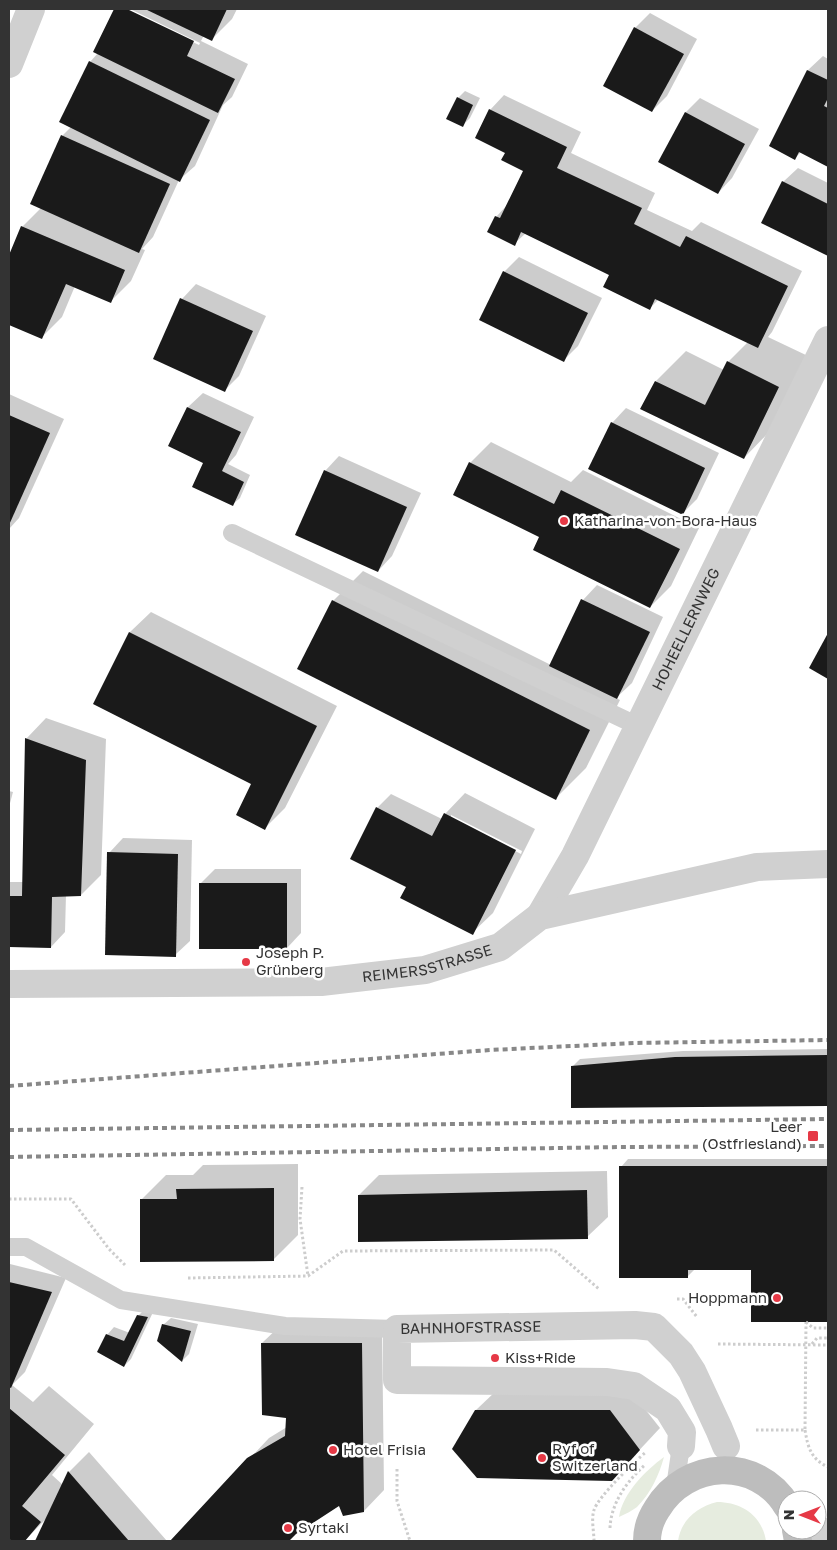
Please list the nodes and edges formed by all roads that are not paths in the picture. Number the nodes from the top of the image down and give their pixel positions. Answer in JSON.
{"nodes":[{"id":1,"x":31,"y":9,"type":"edge"},
{"id":2,"x":9,"y":64,"type":"edge"},
{"id":3,"x":828,"y":340,"type":"edge"},
{"id":4,"x":232,"y":533,"type":"dead end"},
{"id":5,"x":638,"y":726,"type":"junction"},
{"id":6,"x":828,"y":864,"type":"edge"},
{"id":7,"x":540,"y":916,"type":"junction"},
{"id":8,"x":9,"y":984,"type":"edge"},
{"id":9,"x":9,"y":1247,"type":"edge"},
{"id":10,"x":397,"y":1329,"type":"junction"},
{"id":11,"x":681,"y":1446,"type":"joint"},
{"id":12,"x":726,"y":1446,"type":"joint"},
{"id":13,"x":736,"y":1472,"type":"junction"},
{"id":14,"x":675,"y":1487,"type":"junction"},
{"id":15,"x":777,"y":1493,"type":"edge"},
{"id":16,"x":647,"y":1541,"type":"edge"}],
"edges":[{"from":1,"to":2,"type":"street"},
{"from":3,"to":5,"type":"street","name":"HOHEELLERNWEG"},
{"from":4,"to":5,"type":"lane"},
{"from":5,"to":7,"type":"street","name":"HOHEELLERNWEG"},
{"from":6,"to":7,"type":"street","name":"REIMERSSTRASSE"},
{"from":7,"to":8,"type":"street","name":"REIMERSSTRASSE"},
{"from":9,"to":10,"type":"lane"},
{"from":10,"to":11,"type":"street","name":"BAHNHOFSTRASSE"},
{"from":10,"to":12,"type":"street","name":"BAHNHOFSTRASSE"},
{"from":11,"to":14,"type":"lane"},
{"from":12,"to":13,"type":"lane"},
{"from":13,"to":14,"type":"main road"},
{"from":13,"to":15,"type":"main road"},
{"from":14,"to":16,"type":"main road"}]}
